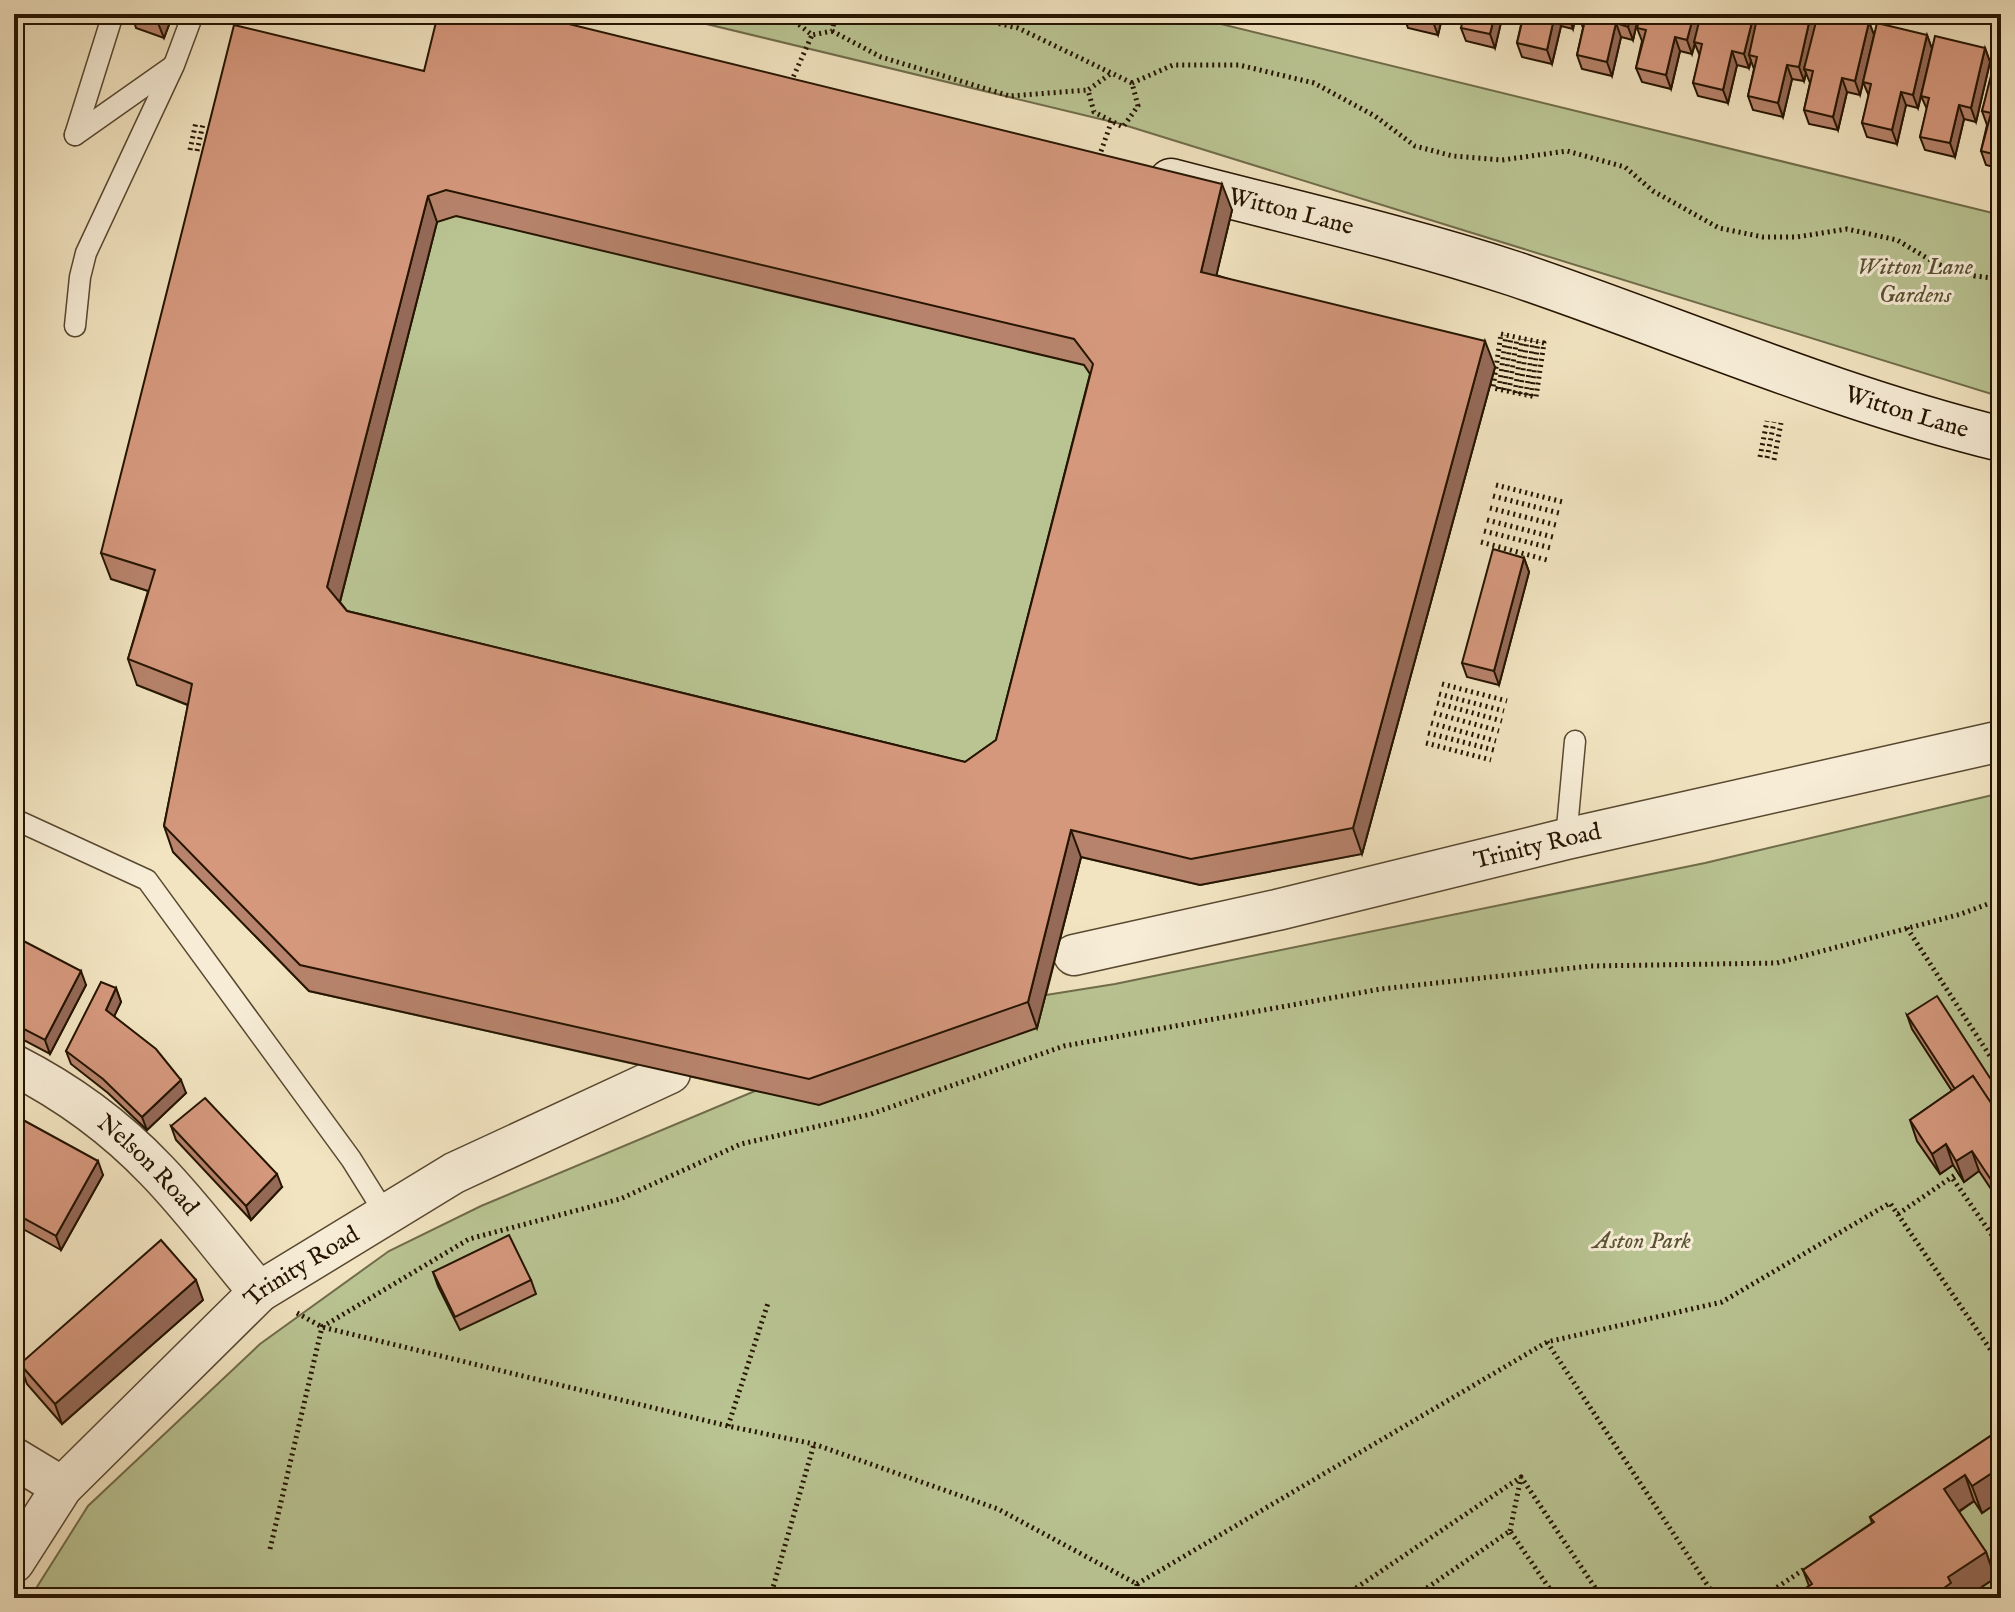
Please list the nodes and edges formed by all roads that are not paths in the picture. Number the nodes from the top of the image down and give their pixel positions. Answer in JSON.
{"nodes":[{"id":1,"x":113,"y":14,"type":"edge"},
{"id":2,"x":193,"y":14,"type":"edge"},
{"id":3,"x":177,"y":58,"type":"junction"},
{"id":4,"x":1097,"y":162,"type":"edge"},
{"id":5,"x":75,"y":326,"type":"dead end"},
{"id":6,"x":2001,"y":439,"type":"edge"},
{"id":7,"x":1575,"y":741,"type":"dead end"},
{"id":8,"x":2001,"y":741,"type":"edge"},
{"id":9,"x":14,"y":819,"type":"edge"},
{"id":10,"x":1566,"y":839,"type":"junction"},
{"id":11,"x":1074,"y":955,"type":"dead end"},
{"id":12,"x":14,"y":1065,"type":"edge"},
{"id":13,"x":670,"y":1073,"type":"edge"},
{"id":14,"x":386,"y":1215,"type":"junction"},
{"id":15,"x":259,"y":1292,"type":"junction"},
{"id":16,"x":14,"y":1458,"type":"edge"},
{"id":17,"x":62,"y":1487,"type":"junction"},
{"id":18,"x":14,"y":1562,"type":"edge"}],
"edges":[{"from":1,"to":3,"type":"lane"},
{"from":2,"to":3,"type":"lane"},
{"from":3,"to":5,"type":"lane"},
{"from":4,"to":6,"type":"main road","name":"Witton Lane"},
{"from":7,"to":10,"type":"lane"},
{"from":8,"to":10,"type":"street","name":"Trinity Road"},
{"from":9,"to":14,"type":"lane"},
{"from":10,"to":11,"type":"street","name":"Trinity Road"},
{"from":12,"to":15,"type":"street","name":"Nelson Road"},
{"from":13,"to":14,"type":"street","name":"Trinity Road"},
{"from":14,"to":15,"type":"street","name":"Trinity Road"},
{"from":15,"to":17,"type":"street","name":"Trinity Road"},
{"from":16,"to":17,"type":"street"},
{"from":17,"to":18,"type":"street","name":"Trinity Road"}]}
